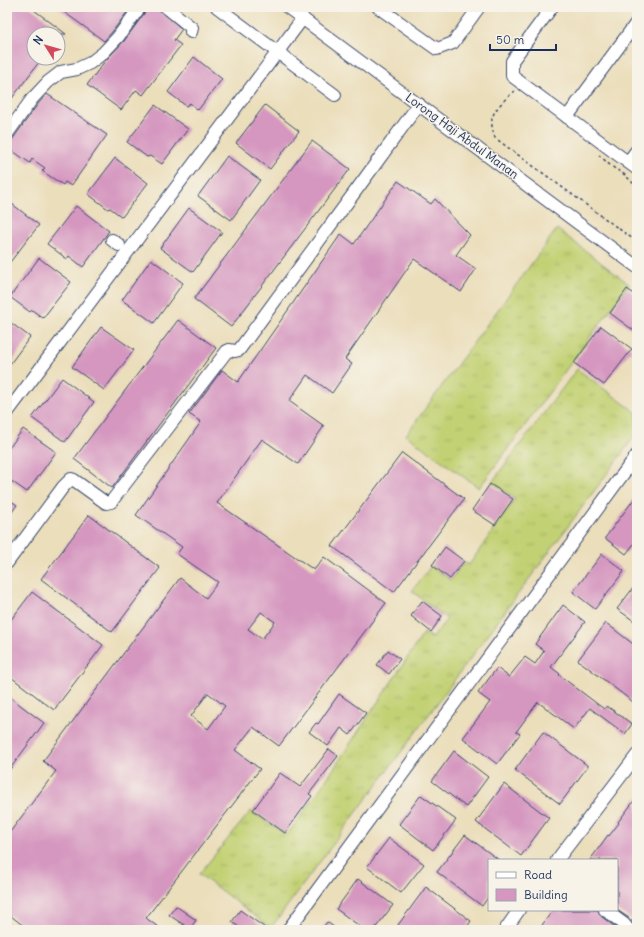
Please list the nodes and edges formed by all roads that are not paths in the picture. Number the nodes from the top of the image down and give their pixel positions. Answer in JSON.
{"nodes":[{"id":1,"x":140,"y":7,"type":"edge"},
{"id":2,"x":166,"y":7,"type":"edge"},
{"id":3,"x":217,"y":7,"type":"edge"},
{"id":4,"x":287,"y":7,"type":"edge"},
{"id":5,"x":379,"y":7,"type":"edge"},
{"id":6,"x":479,"y":7,"type":"edge"},
{"id":7,"x":552,"y":7,"type":"edge"},
{"id":8,"x":302,"y":18,"type":"junction"},
{"id":9,"x":637,"y":22,"type":"edge"},
{"id":10,"x":191,"y":32,"type":"dead end"},
{"id":11,"x":277,"y":52,"type":"junction"},
{"id":12,"x":335,"y":94,"type":"dead end"},
{"id":13,"x":419,"y":104,"type":"junction"},
{"id":14,"x":567,"y":117,"type":"junction"},
{"id":15,"x":7,"y":134,"type":"edge"},
{"id":16,"x":637,"y":150,"type":"edge"},
{"id":17,"x":632,"y":166,"type":"edge"},
{"id":18,"x":637,"y":267,"type":"edge"},
{"id":19,"x":7,"y":413,"type":"edge"},
{"id":20,"x":637,"y":454,"type":"edge"},
{"id":21,"x":7,"y":563,"type":"edge"},
{"id":22,"x":637,"y":755,"type":"edge"},
{"id":23,"x":558,"y":859,"type":"edge"},
{"id":24,"x":519,"y":911,"type":"edge"},
{"id":25,"x":606,"y":911,"type":"edge"},
{"id":26,"x":288,"y":930,"type":"edge"},
{"id":27,"x":505,"y":930,"type":"edge"},
{"id":28,"x":629,"y":930,"type":"edge"}],
"edges":[{"from":1,"to":15,"type":"street"},
{"from":2,"to":10,"type":"street"},
{"from":3,"to":11,"type":"street"},
{"from":4,"to":8,"type":"street","name":"Lorong Haji Abdul Manan"},
{"from":5,"to":6,"type":"street"},
{"from":7,"to":14,"type":"street"},
{"from":8,"to":11,"type":"street"},
{"from":8,"to":13,"type":"street","name":"Lorong Haji Abdul Manan"},
{"from":9,"to":14,"type":"street"},
{"from":11,"to":12,"type":"street"},
{"from":11,"to":19,"type":"street"},
{"from":13,"to":18,"type":"street","name":"Lorong Haji Abdul Manan"},
{"from":13,"to":21,"type":"street"},
{"from":14,"to":17,"type":"street"},
{"from":16,"to":17,"type":"street"},
{"from":20,"to":26,"type":"street"},
{"from":22,"to":23,"type":"street"},
{"from":24,"to":27,"type":"street"},
{"from":25,"to":28,"type":"street"}]}
